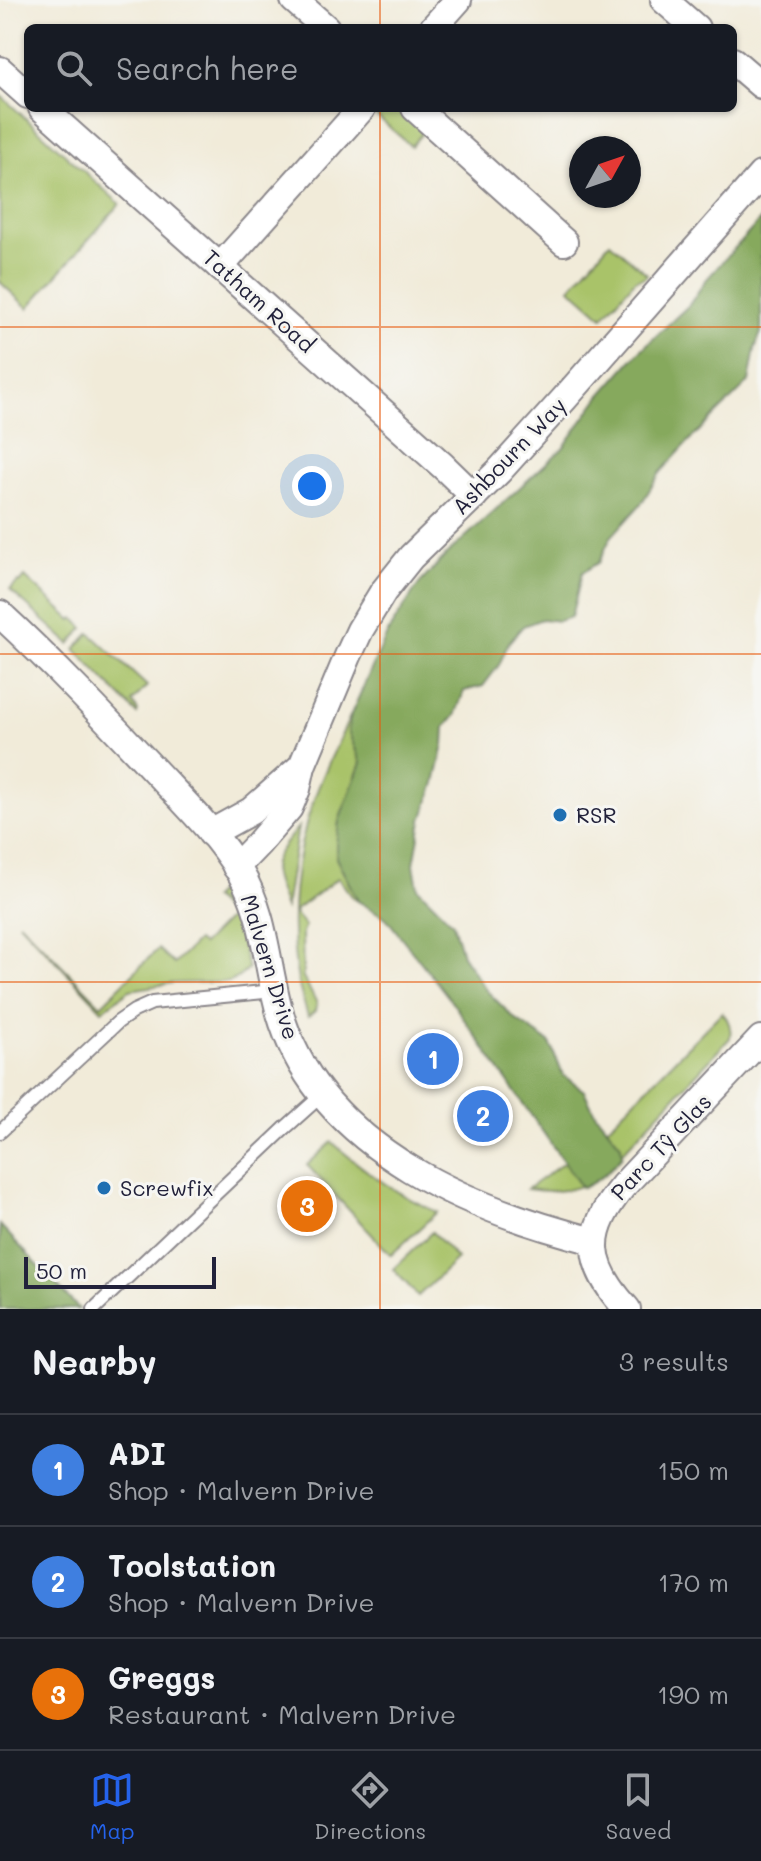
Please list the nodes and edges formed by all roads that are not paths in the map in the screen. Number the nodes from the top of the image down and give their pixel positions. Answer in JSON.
{"nodes":[{"id":1,"x":294,"y":0,"type":"edge"},
{"id":2,"x":458,"y":0,"type":"edge"},
{"id":3,"x":664,"y":0,"type":"edge"},
{"id":4,"x":321,"y":24,"type":"edge"},
{"id":5,"x":437,"y":24,"type":"edge"},
{"id":6,"x":691,"y":24,"type":"edge"},
{"id":7,"x":737,"y":64,"type":"edge"},
{"id":8,"x":0,"y":70,"type":"edge"},
{"id":9,"x":761,"y":85,"type":"edge"},
{"id":10,"x":24,"y":91,"type":"edge"},
{"id":11,"x":46,"y":112,"type":"edge"},
{"id":12,"x":358,"y":112,"type":"edge"},
{"id":13,"x":419,"y":112,"type":"edge"},
{"id":14,"x":761,"y":175,"type":"edge"},
{"id":15,"x":564,"y":242,"type":"dead end"},
{"id":16,"x":220,"y":267,"type":"junction"},
{"id":17,"x":474,"y":496,"type":"junction"},
{"id":18,"x":0,"y":614,"type":"edge"},
{"id":19,"x":302,"y":766,"type":"junction"},
{"id":20,"x":211,"y":833,"type":"junction"},
{"id":21,"x":236,"y":867,"type":"junction"},
{"id":22,"x":274,"y":991,"type":"junction"},
{"id":23,"x":761,"y":1039,"type":"edge"},
{"id":24,"x":323,"y":1094,"type":"junction"},
{"id":25,"x":0,"y":1132,"type":"edge"},
{"id":26,"x":594,"y":1241,"type":"junction"},
{"id":27,"x":94,"y":1309,"type":"edge"},
{"id":28,"x":627,"y":1309,"type":"edge"}],
"edges":[{"from":1,"to":4,"type":"street"},
{"from":2,"to":5,"type":"street"},
{"from":3,"to":6,"type":"street"},
{"from":7,"to":9,"type":"street"},
{"from":8,"to":10,"type":"street"},
{"from":11,"to":16,"type":"street","name":"Tatham Road"},
{"from":12,"to":16,"type":"street"},
{"from":13,"to":15,"type":"street"},
{"from":14,"to":17,"type":"street","name":"Ashbourn Way"},
{"from":16,"to":17,"type":"street","name":"Tatham Road"},
{"from":17,"to":19,"type":"street","name":"Ashbourn Way"},
{"from":18,"to":20,"type":"street","name":"Malvern Drive"},
{"from":19,"to":20,"type":"street","name":"Ashbourn Way"},
{"from":19,"to":21,"type":"street","name":"Ashbourn Way"},
{"from":20,"to":21,"type":"street","name":"Malvern Drive"},
{"from":21,"to":22,"type":"street","name":"Malvern Drive"},
{"from":22,"to":24,"type":"street","name":"Malvern Drive"},
{"from":22,"to":25,"type":"lane"},
{"from":23,"to":26,"type":"street","name":"Parc Tŷ Glas"},
{"from":24,"to":26,"type":"street","name":"Malvern Drive"},
{"from":24,"to":27,"type":"lane"},
{"from":26,"to":28,"type":"street"}]}
